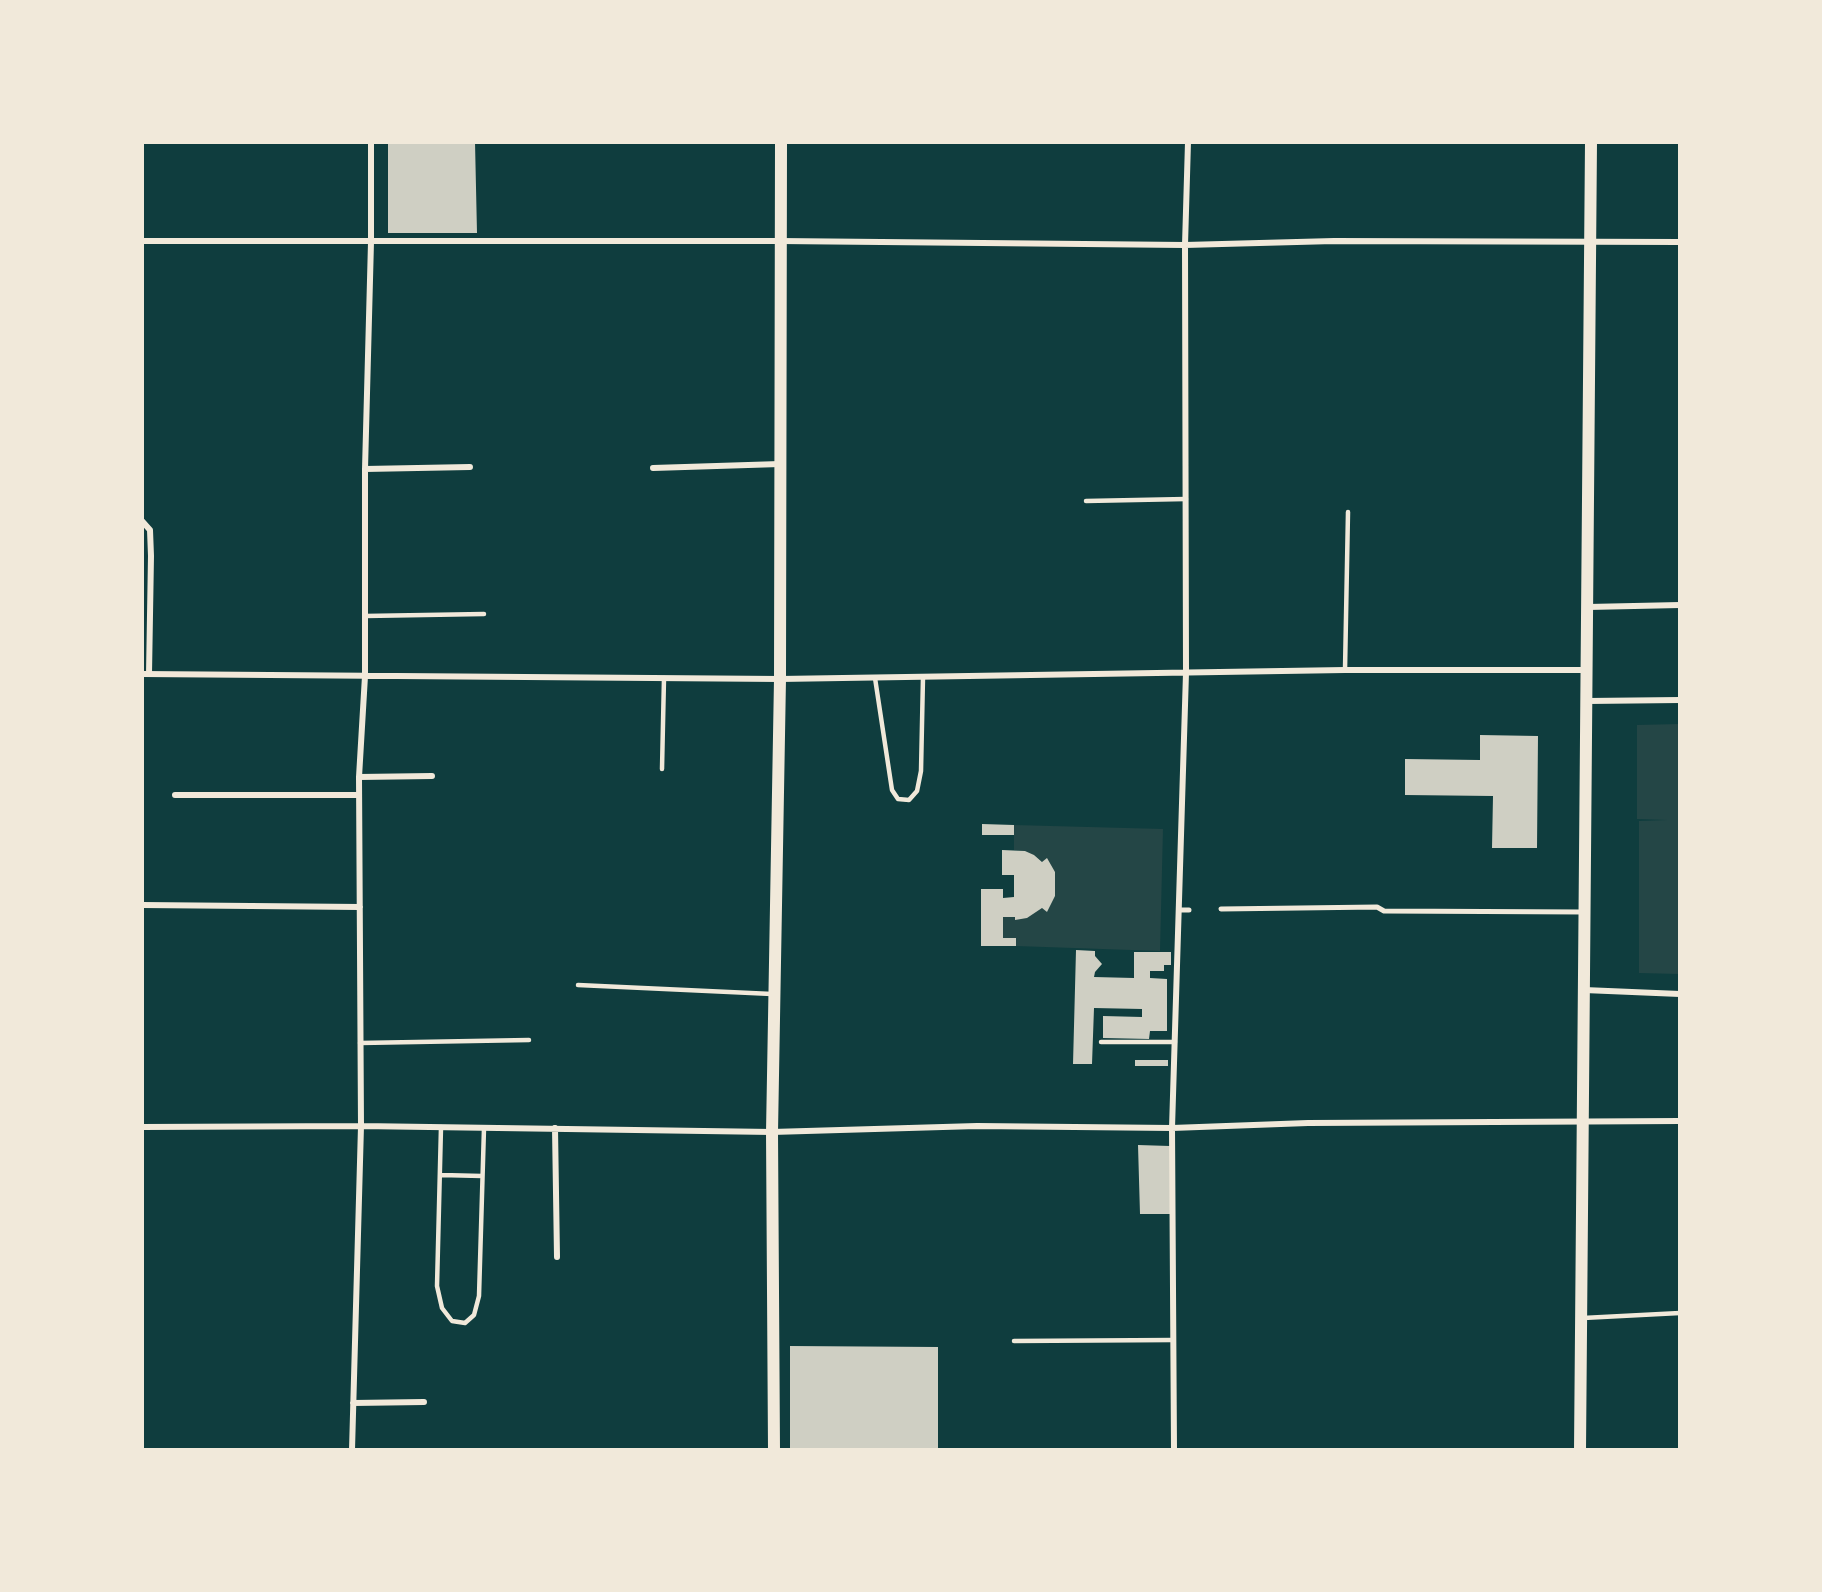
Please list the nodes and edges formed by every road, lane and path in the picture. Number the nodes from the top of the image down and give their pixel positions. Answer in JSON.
{"nodes":[{"id":1,"x":371,"y":142,"type":"edge"},
{"id":2,"x":781,"y":142,"type":"edge"},
{"id":3,"x":1188,"y":142,"type":"edge"},
{"id":4,"x":1591,"y":142,"type":"edge"},
{"id":5,"x":142,"y":241,"type":"edge"},
{"id":6,"x":780,"y":241,"type":"junction"},
{"id":7,"x":371,"y":242,"type":"junction"},
{"id":8,"x":1680,"y":242,"type":"edge"},
{"id":9,"x":1589,"y":243,"type":"junction"},
{"id":10,"x":1185,"y":245,"type":"junction"},
{"id":11,"x":780,"y":464,"type":"junction"},
{"id":12,"x":470,"y":467,"type":"dead end"},
{"id":13,"x":653,"y":468,"type":"dead end"},
{"id":14,"x":365,"y":469,"type":"junction"},
{"id":15,"x":1186,"y":499,"type":"junction"},
{"id":16,"x":1086,"y":501,"type":"dead end"},
{"id":17,"x":1348,"y":512,"type":"dead end"},
{"id":18,"x":142,"y":521,"type":"edge"},
{"id":19,"x":1680,"y":605,"type":"edge"},
{"id":20,"x":1587,"y":607,"type":"junction"},
{"id":21,"x":484,"y":614,"type":"dead end"},
{"id":22,"x":365,"y":616,"type":"junction"},
{"id":23,"x":1345,"y":669,"type":"junction"},
{"id":24,"x":1587,"y":670,"type":"junction"},
{"id":25,"x":1186,"y":673,"type":"junction"},
{"id":26,"x":146,"y":674,"type":"edge"},
{"id":27,"x":365,"y":676,"type":"junction"},
{"id":28,"x":922,"y":677,"type":"junction"},
{"id":29,"x":664,"y":678,"type":"junction"},
{"id":30,"x":875,"y":678,"type":"junction"},
{"id":31,"x":780,"y":679,"type":"junction"},
{"id":32,"x":1680,"y":700,"type":"edge"},
{"id":33,"x":1587,"y":701,"type":"junction"},
{"id":34,"x":662,"y":769,"type":"dead end"},
{"id":35,"x":432,"y":776,"type":"dead end"},
{"id":36,"x":359,"y":777,"type":"junction"},
{"id":37,"x":175,"y":795,"type":"dead end"},
{"id":38,"x":359,"y":795,"type":"junction"},
{"id":39,"x":142,"y":905,"type":"edge"},
{"id":40,"x":360,"y":907,"type":"junction"},
{"id":41,"x":1221,"y":909,"type":"dead end"},
{"id":42,"x":1179,"y":910,"type":"junction"},
{"id":43,"x":1189,"y":910,"type":"dead end"},
{"id":44,"x":1585,"y":912,"type":"junction"},
{"id":45,"x":578,"y":985,"type":"dead end"},
{"id":46,"x":1584,"y":990,"type":"junction"},
{"id":47,"x":774,"y":994,"type":"junction"},
{"id":48,"x":1680,"y":994,"type":"edge"},
{"id":49,"x":529,"y":1040,"type":"dead end"},
{"id":50,"x":1175,"y":1041,"type":"junction"},
{"id":51,"x":1101,"y":1042,"type":"dead end"},
{"id":52,"x":360,"y":1043,"type":"junction"},
{"id":53,"x":1680,"y":1121,"type":"edge"},
{"id":54,"x":1582,"y":1122,"type":"junction"},
{"id":55,"x":361,"y":1126,"type":"junction"},
{"id":56,"x":142,"y":1127,"type":"edge"},
{"id":57,"x":441,"y":1127,"type":"junction"},
{"id":58,"x":484,"y":1128,"type":"junction"},
{"id":59,"x":555,"y":1128,"type":"junction"},
{"id":60,"x":1172,"y":1128,"type":"junction"},
{"id":61,"x":772,"y":1132,"type":"junction"},
{"id":62,"x":441,"y":1175,"type":"junction"},
{"id":63,"x":482,"y":1176,"type":"junction"},
{"id":64,"x":556,"y":1257,"type":"dead end"},
{"id":65,"x":1680,"y":1313,"type":"edge"},
{"id":66,"x":1581,"y":1318,"type":"junction"},
{"id":67,"x":1173,"y":1340,"type":"junction"},
{"id":68,"x":1014,"y":1341,"type":"dead end"},
{"id":69,"x":424,"y":1402,"type":"dead end"},
{"id":70,"x":353,"y":1403,"type":"junction"},
{"id":71,"x":352,"y":1449,"type":"edge"},
{"id":72,"x":774,"y":1449,"type":"edge"},
{"id":73,"x":1174,"y":1449,"type":"edge"},
{"id":74,"x":1580,"y":1449,"type":"edge"}],
"edges":[{"from":1,"to":7,"type":"street"},
{"from":2,"to":6,"type":"main road"},
{"from":3,"to":10,"type":"street"},
{"from":4,"to":9,"type":"main road"},
{"from":5,"to":7,"type":"street"},
{"from":6,"to":7,"type":"street"},
{"from":6,"to":10,"type":"street"},
{"from":6,"to":11,"type":"main road"},
{"from":7,"to":14,"type":"street"},
{"from":8,"to":9,"type":"street"},
{"from":9,"to":10,"type":"street"},
{"from":9,"to":20,"type":"main road"},
{"from":10,"to":15,"type":"street"},
{"from":11,"to":13,"type":"street"},
{"from":11,"to":31,"type":"main road"},
{"from":12,"to":14,"type":"street"},
{"from":14,"to":22,"type":"street"},
{"from":15,"to":16,"type":"lane"},
{"from":15,"to":25,"type":"street"},
{"from":17,"to":23,"type":"lane"},
{"from":18,"to":26,"type":"street"},
{"from":19,"to":20,"type":"street"},
{"from":20,"to":24,"type":"main road"},
{"from":21,"to":22,"type":"lane"},
{"from":22,"to":27,"type":"street"},
{"from":23,"to":24,"type":"street"},
{"from":23,"to":25,"type":"street"},
{"from":24,"to":33,"type":"main road"},
{"from":25,"to":28,"type":"street"},
{"from":25,"to":42,"type":"street"},
{"from":26,"to":27,"type":"street"},
{"from":27,"to":29,"type":"street"},
{"from":27,"to":36,"type":"street"},
{"from":28,"to":30,"type":"street"},
{"from":28,"to":30,"type":"lane"},
{"from":29,"to":31,"type":"street"},
{"from":29,"to":34,"type":"lane"},
{"from":30,"to":31,"type":"street"},
{"from":31,"to":47,"type":"main road"},
{"from":32,"to":33,"type":"street"},
{"from":33,"to":44,"type":"main road"},
{"from":35,"to":36,"type":"street"},
{"from":36,"to":38,"type":"street"},
{"from":37,"to":38,"type":"street"},
{"from":38,"to":40,"type":"street"},
{"from":39,"to":40,"type":"street"},
{"from":40,"to":52,"type":"street"},
{"from":41,"to":44,"type":"street"},
{"from":42,"to":43,"type":"street"},
{"from":42,"to":50,"type":"street"},
{"from":44,"to":46,"type":"main road"},
{"from":45,"to":47,"type":"lane"},
{"from":46,"to":48,"type":"street"},
{"from":46,"to":54,"type":"main road"},
{"from":47,"to":61,"type":"main road"},
{"from":49,"to":52,"type":"lane"},
{"from":50,"to":51,"type":"lane"},
{"from":50,"to":60,"type":"street"},
{"from":52,"to":55,"type":"street"},
{"from":53,"to":54,"type":"street"},
{"from":54,"to":60,"type":"street"},
{"from":54,"to":66,"type":"main road"},
{"from":55,"to":56,"type":"street"},
{"from":55,"to":57,"type":"street"},
{"from":55,"to":70,"type":"street"},
{"from":57,"to":58,"type":"street"},
{"from":57,"to":62,"type":"lane"},
{"from":58,"to":59,"type":"street"},
{"from":58,"to":63,"type":"lane"},
{"from":59,"to":61,"type":"street"},
{"from":59,"to":64,"type":"street"},
{"from":60,"to":61,"type":"street"},
{"from":60,"to":67,"type":"street"},
{"from":61,"to":72,"type":"main road"},
{"from":62,"to":63,"type":"lane"},
{"from":62,"to":63,"type":"lane"},
{"from":65,"to":66,"type":"lane"},
{"from":66,"to":74,"type":"main road"},
{"from":67,"to":68,"type":"lane"},
{"from":67,"to":73,"type":"street"},
{"from":69,"to":70,"type":"street"},
{"from":70,"to":71,"type":"street"}]}
